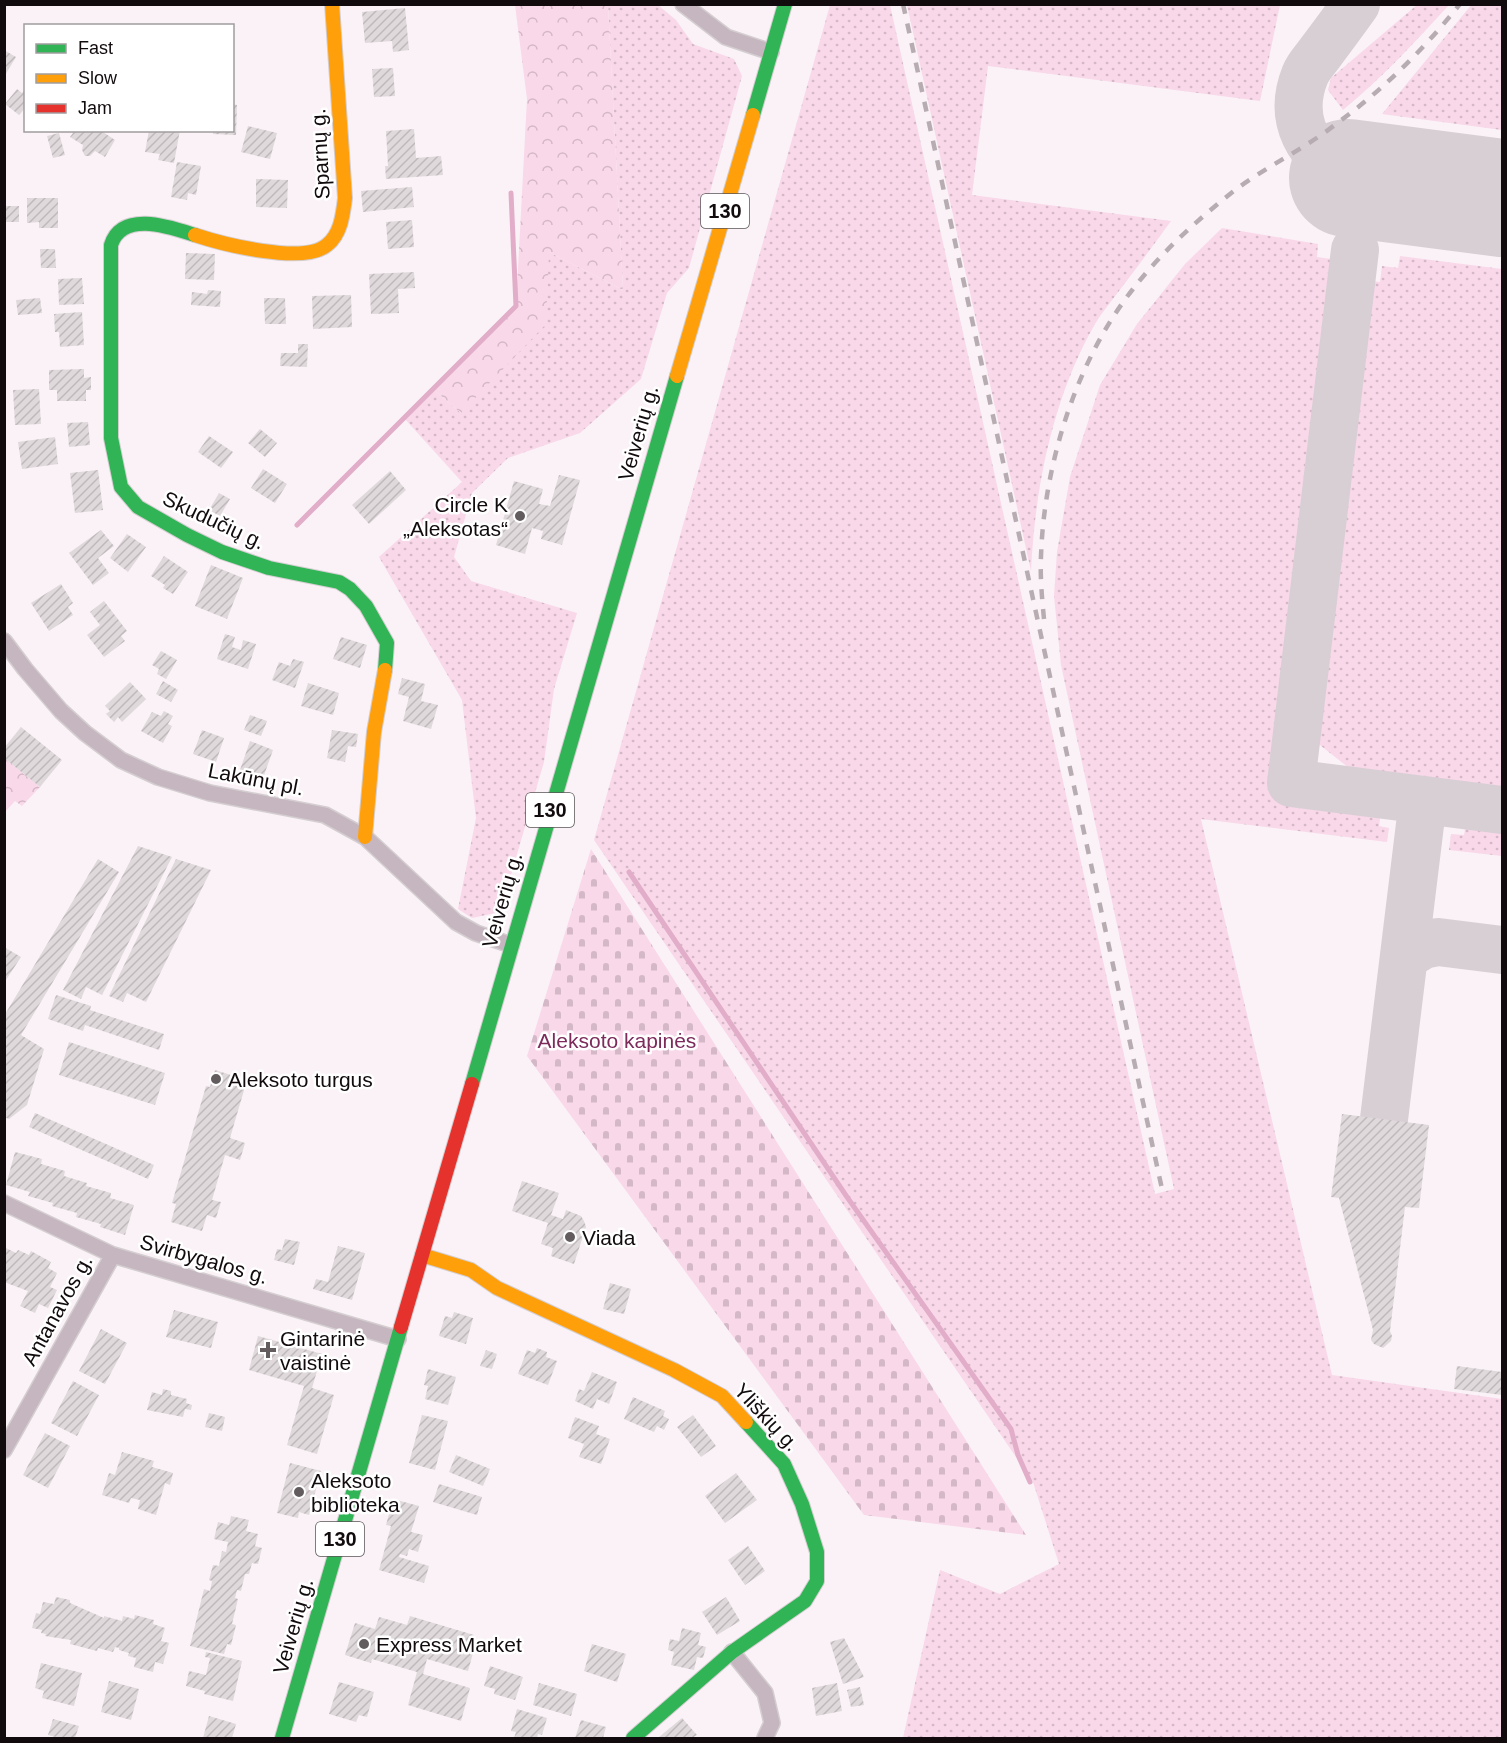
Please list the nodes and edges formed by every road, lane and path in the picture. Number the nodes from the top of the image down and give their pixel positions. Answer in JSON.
{"nodes":[{"id":1,"x":332,"y":4,"type":"edge"},
{"id":2,"x":683,"y":4,"type":"edge"},
{"id":3,"x":785,"y":4,"type":"edge"},
{"id":4,"x":771,"y":52,"type":"junction"},
{"id":5,"x":111,"y":245,"type":"joint"},
{"id":6,"x":4,"y":641,"type":"edge"},
{"id":7,"x":365,"y":837,"type":"junction"},
{"id":8,"x":511,"y":945,"type":"junction"},
{"id":9,"x":4,"y":1203,"type":"edge"},
{"id":10,"x":112,"y":1255,"type":"junction"},
{"id":11,"x":422,"y":1255,"type":"junction"},
{"id":12,"x":398,"y":1339,"type":"junction"},
{"id":13,"x":4,"y":1450,"type":"edge"},
{"id":14,"x":732,"y":1652,"type":"junction"},
{"id":15,"x":282,"y":1738,"type":"edge"},
{"id":16,"x":633,"y":1738,"type":"edge"},
{"id":17,"x":765,"y":1738,"type":"edge"}],
"edges":[{"from":1,"to":5,"type":"street","name":"Sparnų g."},
{"from":2,"to":4,"type":"street"},
{"from":3,"to":4,"type":"street","name":"Veiverių g.","number":"130"},
{"from":4,"to":8,"type":"street","name":"Veiverių g.","number":"130"},
{"from":5,"to":7,"type":"street","name":"Skudučių g."},
{"from":6,"to":7,"type":"street","name":"Lakūnų pl."},
{"from":7,"to":8,"type":"street","name":"Lakūnų pl."},
{"from":8,"to":11,"type":"street","name":"Veiverių g.","number":"130"},
{"from":9,"to":10,"type":"street","name":"Svirbygalos g."},
{"from":10,"to":12,"type":"street","name":"Svirbygalos g."},
{"from":10,"to":13,"type":"street","name":"Antanavos g."},
{"from":11,"to":12,"type":"street","name":"Veiverių g.","number":"130"},
{"from":11,"to":14,"type":"street","name":"Yliškių g."},
{"from":12,"to":15,"type":"street","name":"Veiverių g.","number":"130"},
{"from":14,"to":16,"type":"street","name":"Yliškių g."},
{"from":14,"to":17,"type":"street"}]}
